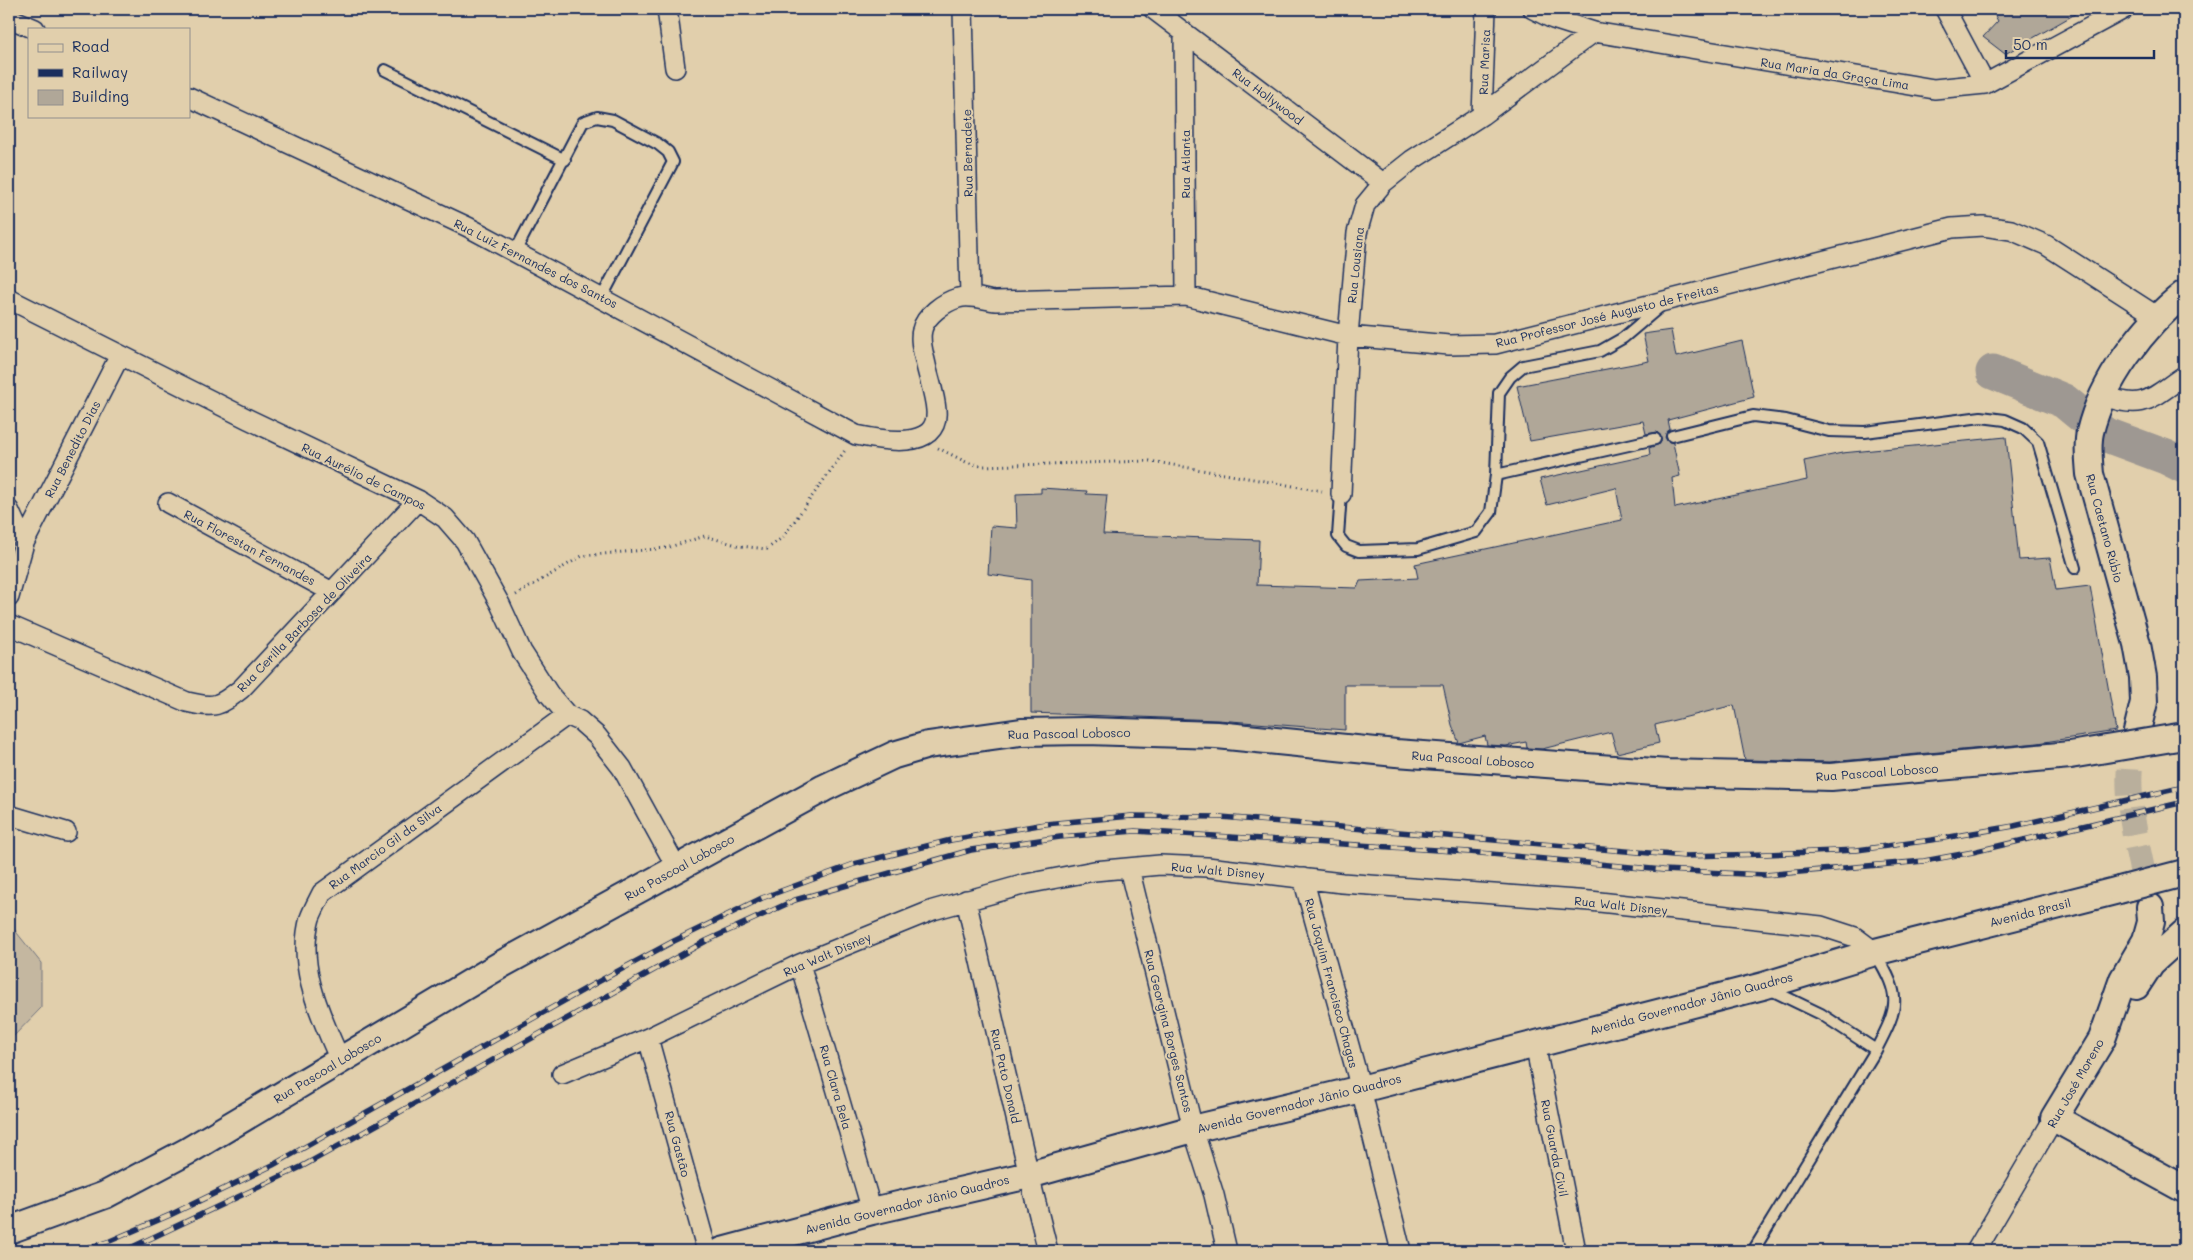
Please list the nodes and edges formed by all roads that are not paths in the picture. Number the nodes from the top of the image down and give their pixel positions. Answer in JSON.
{"nodes":[{"id":1,"x":666,"y":9,"type":"edge"},
{"id":2,"x":963,"y":9,"type":"edge"},
{"id":3,"x":1153,"y":9,"type":"edge"},
{"id":4,"x":1486,"y":9,"type":"edge"},
{"id":5,"x":1533,"y":9,"type":"edge"},
{"id":6,"x":1944,"y":9,"type":"edge"},
{"id":7,"x":2124,"y":9,"type":"edge"},
{"id":8,"x":9,"y":18,"type":"edge"},
{"id":9,"x":33,"y":28,"type":"edge"},
{"id":10,"x":1184,"y":32,"type":"junction"},
{"id":11,"x":1594,"y":32,"type":"junction"},
{"id":12,"x":675,"y":68,"type":"dead end"},
{"id":13,"x":385,"y":70,"type":"dead end"},
{"id":14,"x":1984,"y":84,"type":"junction"},
{"id":15,"x":190,"y":97,"type":"edge"},
{"id":16,"x":1482,"y":115,"type":"junction"},
{"id":17,"x":564,"y":160,"type":"junction"},
{"id":18,"x":1383,"y":183,"type":"junction"},
{"id":19,"x":515,"y":252,"type":"junction"},
{"id":20,"x":2184,"y":294,"type":"edge"},
{"id":21,"x":1186,"y":296,"type":"junction"},
{"id":22,"x":602,"y":297,"type":"junction"},
{"id":23,"x":970,"y":297,"type":"junction"},
{"id":24,"x":9,"y":299,"type":"edge"},
{"id":25,"x":1667,"y":301,"type":"junction"},
{"id":26,"x":2158,"y":317,"type":"junction"},
{"id":27,"x":1348,"y":336,"type":"junction"},
{"id":28,"x":120,"y":355,"type":"junction"},
{"id":29,"x":2184,"y":376,"type":"edge"},
{"id":30,"x":2102,"y":400,"type":"junction"},
{"id":31,"x":1672,"y":436,"type":"dead end"},
{"id":32,"x":1655,"y":438,"type":"dead end"},
{"id":33,"x":1496,"y":475,"type":"junction"},
{"id":34,"x":1341,"y":494,"type":"joint"},
{"id":35,"x":418,"y":500,"type":"junction"},
{"id":36,"x":168,"y":503,"type":"dead end"},
{"id":37,"x":9,"y":510,"type":"edge"},
{"id":38,"x":24,"y":543,"type":"junction"},
{"id":39,"x":2075,"y":568,"type":"dead end"},
{"id":40,"x":332,"y":592,"type":"junction"},
{"id":41,"x":9,"y":597,"type":"edge"},
{"id":42,"x":9,"y":625,"type":"edge"},
{"id":43,"x":567,"y":715,"type":"junction"},
{"id":44,"x":2137,"y":731,"type":"tunnel mouth"},
{"id":45,"x":2184,"y":736,"type":"edge"},
{"id":46,"x":9,"y":815,"type":"edge"},
{"id":47,"x":66,"y":832,"type":"dead end"},
{"id":48,"x":677,"y":868,"type":"junction"},
{"id":49,"x":1129,"y":868,"type":"junction"},
{"id":50,"x":2184,"y":872,"type":"edge"},
{"id":51,"x":1303,"y":878,"type":"junction"},
{"id":52,"x":966,"y":900,"type":"junction"},
{"id":53,"x":2150,"y":906,"type":"tunnel mouth"},
{"id":54,"x":2184,"y":933,"type":"edge"},
{"id":55,"x":1875,"y":952,"type":"junction"},
{"id":56,"x":800,"y":964,"type":"junction"},
{"id":57,"x":1763,"y":986,"type":"junction"},
{"id":58,"x":648,"y":1038,"type":"junction"},
{"id":59,"x":2102,"y":1039,"type":"junction"},
{"id":60,"x":1535,"y":1044,"type":"junction"},
{"id":61,"x":1876,"y":1050,"type":"junction"},
{"id":62,"x":340,"y":1060,"type":"junction"},
{"id":63,"x":562,"y":1074,"type":"dead end"},
{"id":64,"x":1361,"y":1089,"type":"junction"},
{"id":65,"x":2054,"y":1118,"type":"junction"},
{"id":66,"x":1193,"y":1128,"type":"junction"},
{"id":67,"x":1029,"y":1175,"type":"junction"},
{"id":68,"x":2184,"y":1189,"type":"edge"},
{"id":69,"x":872,"y":1210,"type":"junction"},
{"id":70,"x":9,"y":1230,"type":"edge"},
{"id":71,"x":707,"y":1251,"type":"edge"},
{"id":72,"x":722,"y":1251,"type":"edge"},
{"id":73,"x":1048,"y":1251,"type":"edge"},
{"id":74,"x":1227,"y":1251,"type":"edge"},
{"id":75,"x":1400,"y":1251,"type":"edge"},
{"id":76,"x":1576,"y":1251,"type":"edge"},
{"id":77,"x":1753,"y":1251,"type":"edge"},
{"id":78,"x":1976,"y":1251,"type":"edge"}],
"edges":[{"from":1,"to":12,"type":"street"},
{"from":2,"to":23,"type":"street","name":"Rua Bernadete"},
{"from":3,"to":10,"type":"street","name":"Rua Hollywood"},
{"from":4,"to":16,"type":"street","name":"Rua Marisa"},
{"from":5,"to":11,"type":"street","name":"Rua Maria da Graça Lima"},
{"from":6,"to":14,"type":"street"},
{"from":7,"to":14,"type":"street","name":"Rua Maria da Graça Lima"},
{"from":8,"to":9,"type":"street"},
{"from":10,"to":18,"type":"street","name":"Rua Hollywood"},
{"from":10,"to":21,"type":"street","name":"Rua Atlanta"},
{"from":11,"to":14,"type":"street","name":"Rua Maria da Graça Lima"},
{"from":11,"to":16,"type":"street","name":"Rua Lousiana"},
{"from":13,"to":17,"type":"lane"},
{"from":15,"to":19,"type":"street","name":"Rua Luiz Fernandes dos Santos"},
{"from":16,"to":18,"type":"street","name":"Rua Lousiana"},
{"from":17,"to":19,"type":"lane"},
{"from":17,"to":22,"type":"lane"},
{"from":18,"to":27,"type":"street","name":"Rua Lousiana"},
{"from":19,"to":22,"type":"street","name":"Rua Luiz Fernandes dos Santos"},
{"from":20,"to":26,"type":"main road","name":"Rua Caetano Rúbio"},
{"from":21,"to":23,"type":"street","name":"Rua Professor José Augusto de Freitas"},
{"from":21,"to":27,"type":"street","name":"Rua Professor José Augusto de Freitas"},
{"from":22,"to":23,"type":"street","name":"Rua Luiz Fernandes dos Santos"},
{"from":24,"to":28,"type":"street","name":"Rua Aurélio de Campos"},
{"from":25,"to":26,"type":"street","name":"Rua Professor José Augusto de Freitas"},
{"from":25,"to":27,"type":"street","name":"Rua Professor José Augusto de Freitas"},
{"from":25,"to":33,"type":"lane"},
{"from":26,"to":30,"type":"main road","name":"Rua Caetano Rúbio"},
{"from":27,"to":34,"type":"street","name":"Rua Lousiana"},
{"from":28,"to":35,"type":"street","name":"Rua Aurélio de Campos"},
{"from":28,"to":38,"type":"street","name":"Rua Benedito Dias"},
{"from":29,"to":30,"type":"street"},
{"from":30,"to":44,"type":"main road","name":"Rua Caetano Rúbio"},
{"from":31,"to":39,"type":"lane"},
{"from":32,"to":33,"type":"lane"},
{"from":33,"to":34,"type":"lane"},
{"from":35,"to":40,"type":"street","name":"Rua Cerilla Barbosa de Oliveira"},
{"from":35,"to":43,"type":"street","name":"Rua Aurélio de Campos"},
{"from":36,"to":40,"type":"street","name":"Rua Florestan Fernandes"},
{"from":37,"to":38,"type":"street"},
{"from":38,"to":41,"type":"street","name":"Rua Benedito Dias"},
{"from":40,"to":42,"type":"street","name":"Rua Cerilla Barbosa de Oliveira"},
{"from":43,"to":48,"type":"street","name":"Rua Aurélio de Campos"},
{"from":43,"to":62,"type":"street","name":"Rua Marcio Gil da Silva"},
{"from":45,"to":48,"type":"main road","name":"Rua Pascoal Lobosco","bridge":true},
{"from":46,"to":47,"type":"street"},
{"from":48,"to":62,"type":"main road","name":"Rua Pascoal Lobosco"},
{"from":49,"to":51,"type":"street","name":"Rua Walt Disney"},
{"from":49,"to":52,"type":"street","name":"Rua Walt Disney"},
{"from":49,"to":66,"type":"street","name":"Rua Georgina Borges Santos"},
{"from":50,"to":55,"type":"main road","name":"Avenida Brasil","bridge":true},
{"from":51,"to":55,"type":"street","name":"Rua Walt Disney"},
{"from":51,"to":64,"type":"street","name":"Rua Joquim Francisco Chagas"},
{"from":52,"to":56,"type":"street","name":"Rua Walt Disney"},
{"from":52,"to":67,"type":"street","name":"Rua Pato Donald"},
{"from":53,"to":59,"type":"main road","name":"Rua José Moreno"},
{"from":54,"to":59,"type":"main road"},
{"from":55,"to":57,"type":"main road","name":"Avenida Governador Jânio Quadros"},
{"from":55,"to":61,"type":"lane"},
{"from":56,"to":58,"type":"street","name":"Rua Walt Disney"},
{"from":56,"to":69,"type":"street","name":"Rua Clara Bela"},
{"from":57,"to":60,"type":"main road","name":"Avenida Governador Jânio Quadros"},
{"from":57,"to":61,"type":"lane"},
{"from":58,"to":63,"type":"street","name":"Rua Walt Disney"},
{"from":58,"to":71,"type":"street","name":"Rua Gastão"},
{"from":59,"to":65,"type":"main road","name":"Rua José Moreno"},
{"from":60,"to":64,"type":"main road","name":"Avenida Governador Jânio Quadros"},
{"from":60,"to":76,"type":"street","name":"Rua Guarda Civil"},
{"from":61,"to":77,"type":"lane"},
{"from":62,"to":70,"type":"main road","name":"Rua Pascoal Lobosco"},
{"from":64,"to":66,"type":"main road","name":"Avenida Governador Jânio Quadros"},
{"from":64,"to":75,"type":"street","name":"Rua Joquim Francisco Chagas"},
{"from":65,"to":68,"type":"main road"},
{"from":65,"to":78,"type":"street","name":"Rua José Moreno"},
{"from":66,"to":67,"type":"main road","name":"Avenida Governador Jânio Quadros"},
{"from":66,"to":74,"type":"street","name":"Rua Georgina Borges Santos"},
{"from":67,"to":69,"type":"main road","name":"Avenida Governador Jânio Quadros"},
{"from":67,"to":73,"type":"street","name":"Rua Pato Donald"},
{"from":69,"to":72,"type":"main road","name":"Avenida Governador Jânio Quadros"}]}
